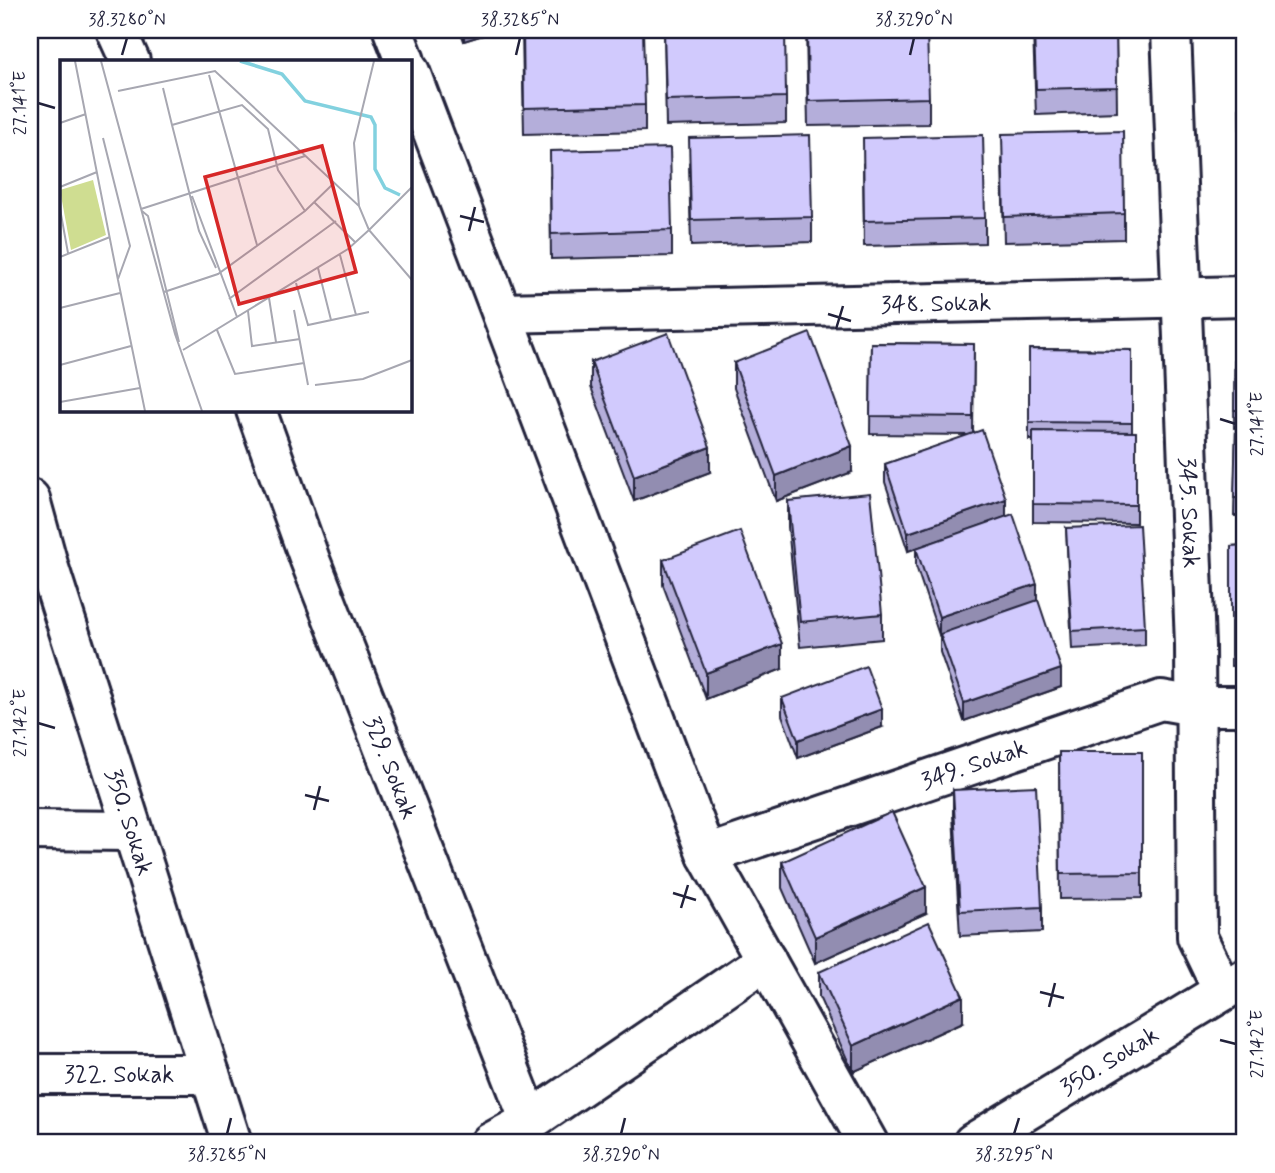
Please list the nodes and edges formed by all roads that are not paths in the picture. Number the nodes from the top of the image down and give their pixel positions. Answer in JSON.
{"nodes":[{"id":1,"x":116,"y":30,"type":"edge"},
{"id":2,"x":393,"y":30,"type":"edge"},
{"id":3,"x":1171,"y":30,"type":"edge"},
{"id":4,"x":130,"y":60,"type":"edge"},
{"id":5,"x":405,"y":60,"type":"edge"},
{"id":6,"x":411,"y":75,"type":"edge"},
{"id":7,"x":1181,"y":296,"type":"junction"},
{"id":8,"x":1245,"y":296,"type":"edge"},
{"id":9,"x":502,"y":313,"type":"junction"},
{"id":10,"x":256,"y":411,"type":"edge"},
{"id":11,"x":30,"y":499,"type":"edge"},
{"id":12,"x":42,"y":586,"type":"edge"},
{"id":13,"x":1195,"y":706,"type":"junction"},
{"id":14,"x":1245,"y":706,"type":"edge"},
{"id":15,"x":30,"y":830,"type":"edge"},
{"id":16,"x":132,"y":831,"type":"junction"},
{"id":17,"x":707,"y":855,"type":"junction"},
{"id":18,"x":766,"y":960,"type":"junction"},
{"id":19,"x":1234,"y":984,"type":"edge"},
{"id":20,"x":30,"y":1074,"type":"edge"},
{"id":21,"x":210,"y":1074,"type":"junction"},
{"id":22,"x":530,"y":1121,"type":"junction"},
{"id":23,"x":232,"y":1143,"type":"edge"},
{"id":24,"x":490,"y":1143,"type":"edge"},
{"id":25,"x":868,"y":1143,"type":"edge"},
{"id":26,"x":973,"y":1143,"type":"edge"}],
"edges":[{"from":1,"to":4,"type":"street"},
{"from":2,"to":5,"type":"street"},
{"from":3,"to":7,"type":"street","name":"345. Sokak"},
{"from":6,"to":9,"type":"street"},
{"from":7,"to":8,"type":"street","name":"348. Sokak"},
{"from":7,"to":9,"type":"street","name":"348. Sokak"},
{"from":7,"to":13,"type":"street","name":"345. Sokak"},
{"from":9,"to":17,"type":"street"},
{"from":10,"to":22,"type":"street","name":"329. Sokak"},
{"from":11,"to":12,"type":"street","name":"350. Sokak"},
{"from":12,"to":16,"type":"street","name":"350. Sokak"},
{"from":13,"to":14,"type":"street","name":"349. Sokak"},
{"from":13,"to":17,"type":"street","name":"349. Sokak"},
{"from":13,"to":19,"type":"street","name":"345. Sokak"},
{"from":15,"to":16,"type":"street"},
{"from":16,"to":21,"type":"street","name":"350. Sokak"},
{"from":17,"to":18,"type":"street"},
{"from":18,"to":22,"type":"street"},
{"from":18,"to":25,"type":"street"},
{"from":19,"to":26,"type":"street","name":"350. Sokak"},
{"from":20,"to":21,"type":"street","name":"322. Sokak"},
{"from":21,"to":23,"type":"street","name":"350. Sokak"},
{"from":22,"to":24,"type":"street"}]}
